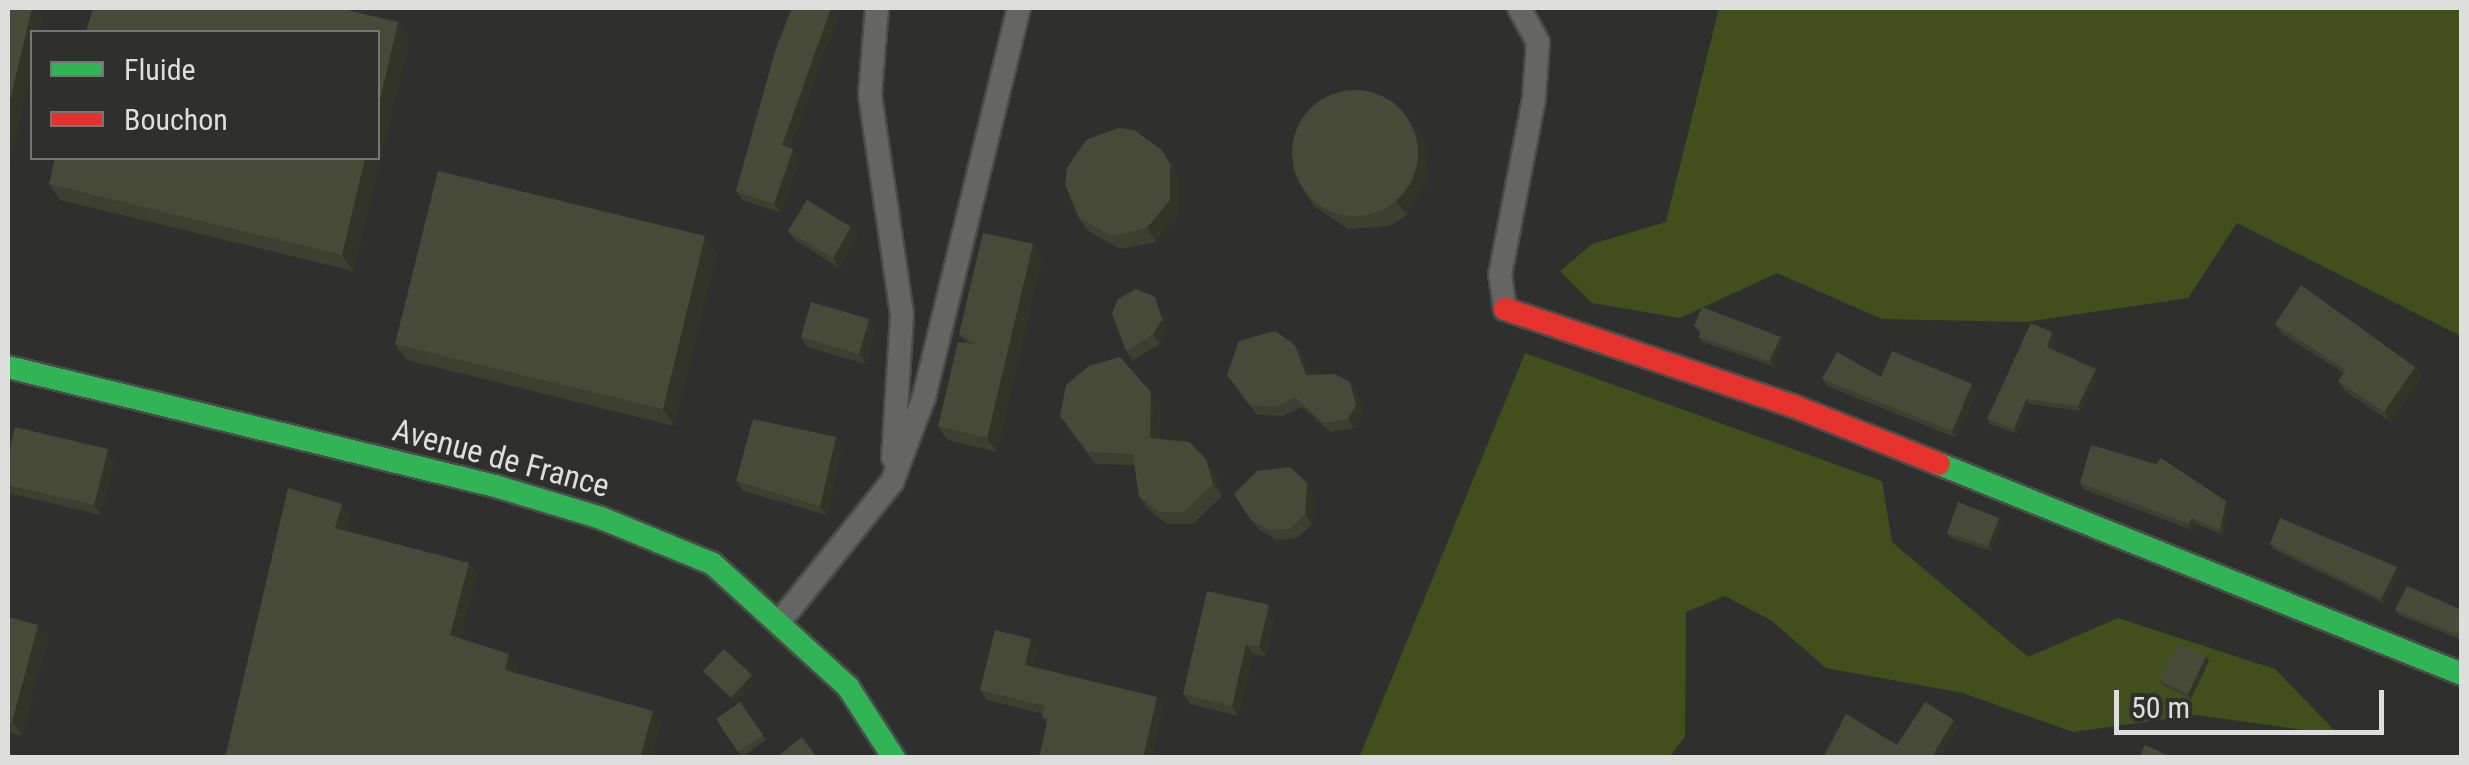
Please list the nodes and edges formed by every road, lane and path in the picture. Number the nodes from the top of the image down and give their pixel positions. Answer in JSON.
{"nodes":[{"id":1,"x":878,"y":8,"type":"edge"},
{"id":2,"x":1020,"y":8,"type":"edge"},
{"id":3,"x":1519,"y":8,"type":"edge"},
{"id":4,"x":1505,"y":309,"type":"joint"},
{"id":5,"x":8,"y":368,"type":"edge"},
{"id":6,"x":892,"y":482,"type":"junction"},
{"id":7,"x":781,"y":620,"type":"junction"},
{"id":8,"x":2462,"y":674,"type":"edge"},
{"id":9,"x":894,"y":758,"type":"edge"}],
"edges":[{"from":1,"to":6,"type":"lane"},
{"from":2,"to":6,"type":"lane"},
{"from":3,"to":4,"type":"lane"},
{"from":4,"to":8,"type":"street"},
{"from":5,"to":7,"type":"street","name":"Avenue de France"},
{"from":6,"to":7,"type":"lane"},
{"from":7,"to":9,"type":"street","name":"Avenue de France"}]}
